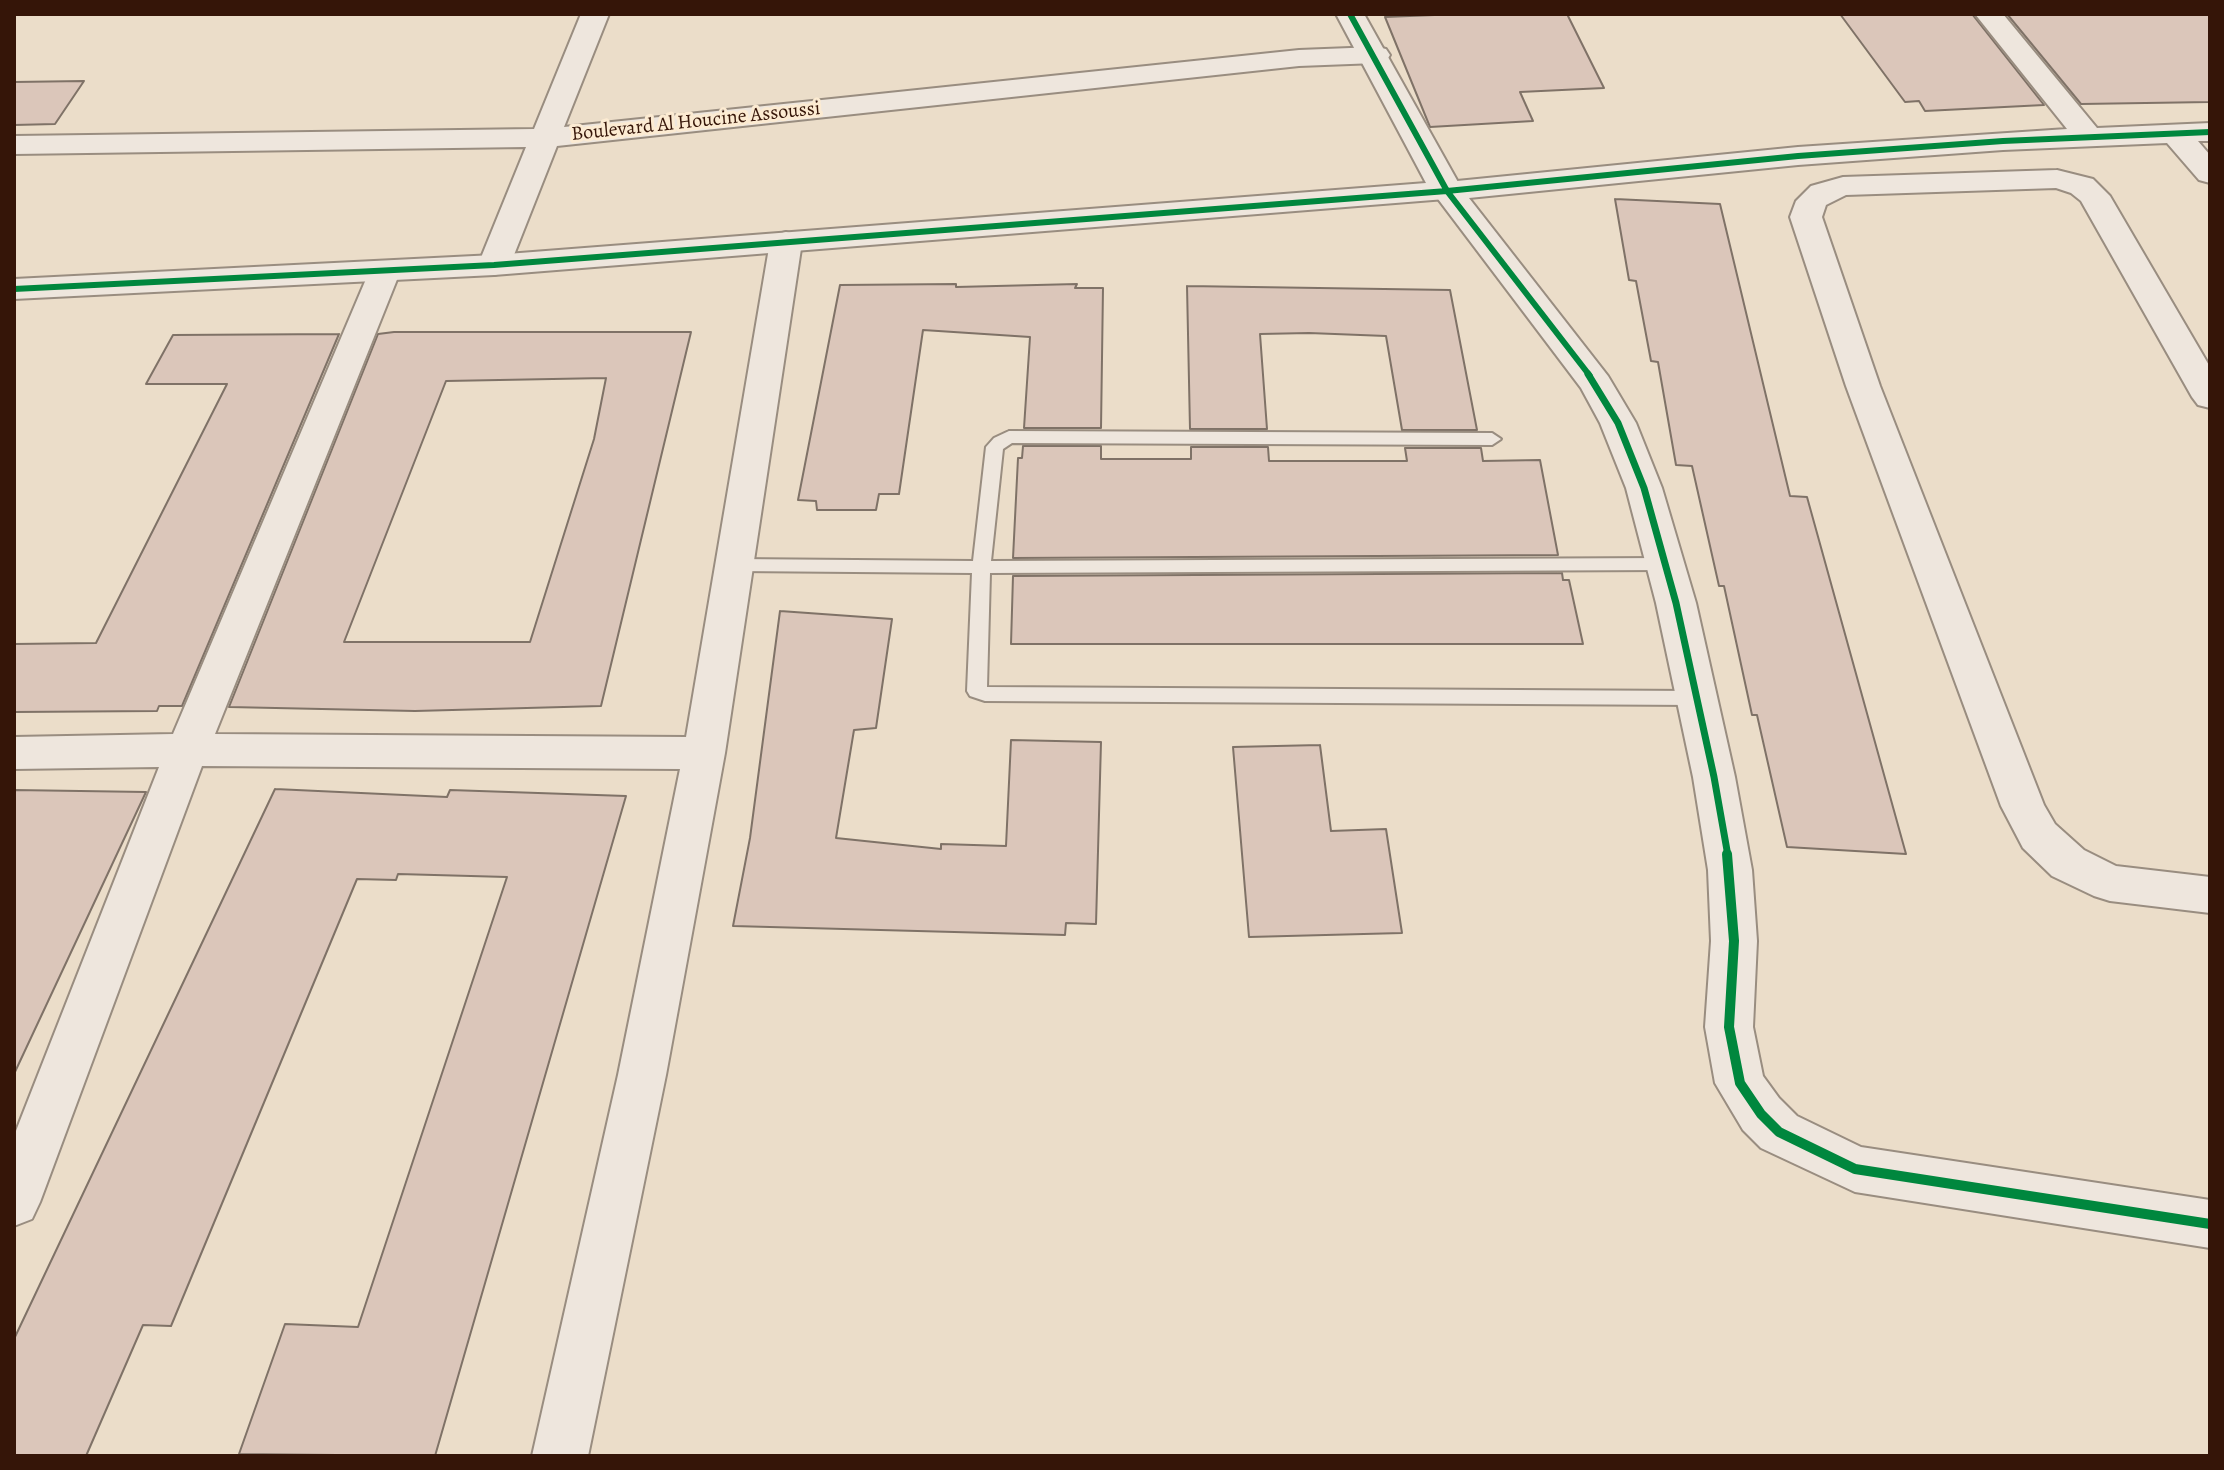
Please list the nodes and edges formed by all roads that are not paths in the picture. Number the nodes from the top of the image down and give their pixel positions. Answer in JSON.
{"nodes":[{"id":1,"x":595,"y":14,"type":"edge"},
{"id":2,"x":1350,"y":14,"type":"edge"},
{"id":3,"x":1989,"y":14,"type":"edge"},
{"id":4,"x":1376,"y":55,"type":"junction"},
{"id":5,"x":2210,"y":132,"type":"edge"},
{"id":6,"x":2175,"y":134,"type":"junction"},
{"id":7,"x":2089,"y":137,"type":"junction"},
{"id":8,"x":546,"y":138,"type":"junction"},
{"id":9,"x":14,"y":145,"type":"edge"},
{"id":10,"x":2210,"y":174,"type":"edge"},
{"id":11,"x":1447,"y":191,"type":"junction"},
{"id":12,"x":786,"y":242,"type":"junction"},
{"id":13,"x":494,"y":265,"type":"junction"},
{"id":14,"x":384,"y":272,"type":"junction"},
{"id":15,"x":14,"y":289,"type":"edge"},
{"id":16,"x":2210,"y":397,"type":"edge"},
{"id":17,"x":1492,"y":439,"type":"dead end"},
{"id":18,"x":1665,"y":564,"type":"junction"},
{"id":19,"x":736,"y":565,"type":"junction"},
{"id":20,"x":981,"y":567,"type":"junction"},
{"id":21,"x":1695,"y":698,"type":"junction"},
{"id":22,"x":187,"y":750,"type":"junction"},
{"id":23,"x":14,"y":753,"type":"edge"},
{"id":24,"x":704,"y":753,"type":"junction"},
{"id":25,"x":2210,"y":895,"type":"edge"},
{"id":26,"x":14,"y":1202,"type":"edge"},
{"id":27,"x":2210,"y":1224,"type":"edge"},
{"id":28,"x":560,"y":1456,"type":"edge"}],
"edges":[{"from":1,"to":8,"type":"street"},
{"from":2,"to":4,"type":"street"},
{"from":3,"to":7,"type":"street"},
{"from":4,"to":8,"type":"street","name":"Boulevard Al Houcine Assoussi"},
{"from":4,"to":11,"type":"street"},
{"from":5,"to":6,"type":"street"},
{"from":6,"to":7,"type":"street"},
{"from":6,"to":10,"type":"street"},
{"from":7,"to":11,"type":"street"},
{"from":8,"to":9,"type":"street","name":"Boulevard Al Houcine Assoussi"},
{"from":8,"to":13,"type":"street"},
{"from":11,"to":12,"type":"street"},
{"from":11,"to":18,"type":"street"},
{"from":12,"to":13,"type":"street"},
{"from":12,"to":19,"type":"street"},
{"from":13,"to":14,"type":"street"},
{"from":14,"to":15,"type":"street"},
{"from":14,"to":22,"type":"street"},
{"from":16,"to":25,"type":"street"},
{"from":17,"to":20,"type":"lane"},
{"from":18,"to":20,"type":"lane"},
{"from":18,"to":21,"type":"street"},
{"from":19,"to":20,"type":"lane"},
{"from":19,"to":24,"type":"street"},
{"from":20,"to":21,"type":"lane"},
{"from":21,"to":27,"type":"street"},
{"from":22,"to":23,"type":"street"},
{"from":22,"to":24,"type":"street"},
{"from":22,"to":26,"type":"street"},
{"from":24,"to":28,"type":"street"}]}
